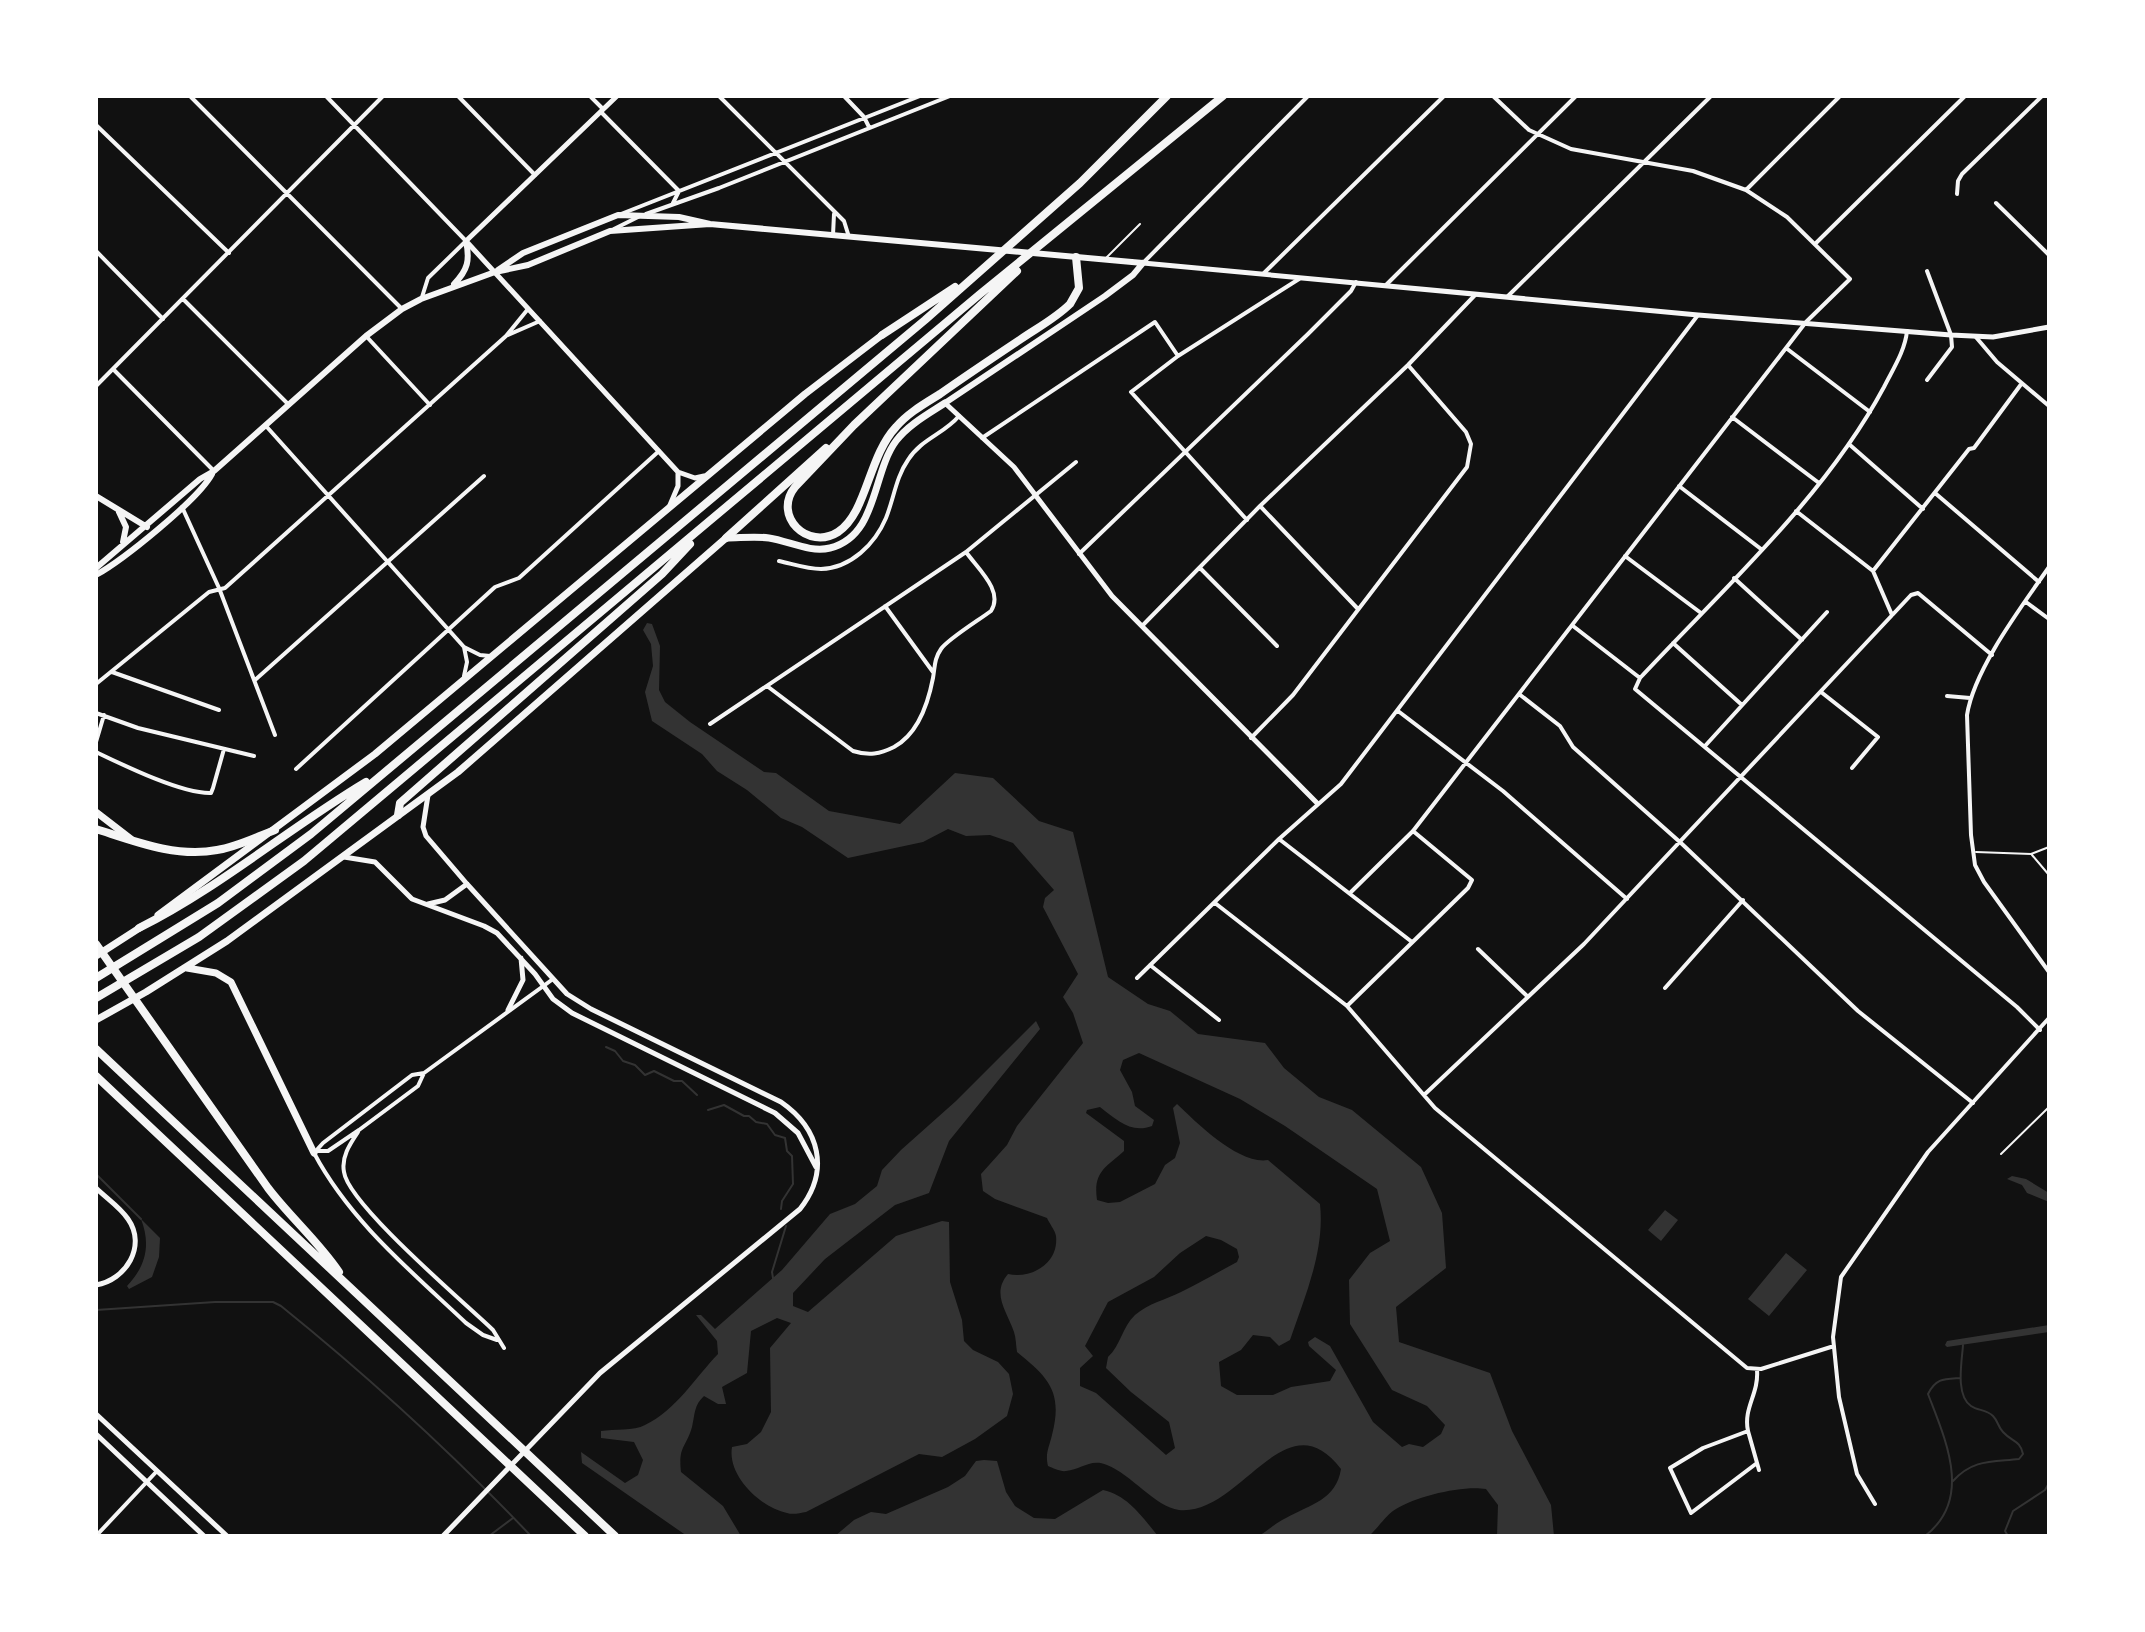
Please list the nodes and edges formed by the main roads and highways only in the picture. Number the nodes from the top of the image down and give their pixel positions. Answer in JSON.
{"nodes":[{"id":1,"x":1167,"y":96,"type":"edge"},
{"id":2,"x":1223,"y":96,"type":"edge"},
{"id":3,"x":710,"y":224,"type":"junction"},
{"id":4,"x":583,"y":229,"type":"junction"},
{"id":5,"x":1054,"y":236,"type":"junction"},
{"id":6,"x":466,"y":241,"type":"road end"},
{"id":7,"x":578,"y":242,"type":"junction"},
{"id":8,"x":1076,"y":257,"type":"junction"},
{"id":9,"x":980,"y":271,"type":"junction"},
{"id":10,"x":495,"y":272,"type":"junction"},
{"id":11,"x":449,"y":288,"type":"junction"},
{"id":12,"x":882,"y":335,"type":"joint"},
{"id":13,"x":945,"y":403,"type":"joint"},
{"id":14,"x":854,"y":425,"type":"junction"},
{"id":15,"x":214,"y":471,"type":"junction"},
{"id":16,"x":96,"y":496,"type":"edge"},
{"id":17,"x":117,"y":509,"type":"junction"},
{"id":18,"x":718,"y":515,"type":"junction"},
{"id":19,"x":144,"y":525,"type":"junction"},
{"id":20,"x":153,"y":532,"type":"junction"},
{"id":21,"x":726,"y":538,"type":"junction"},
{"id":22,"x":122,"y":545,"type":"junction"},
{"id":23,"x":96,"y":568,"type":"edge"},
{"id":24,"x":96,"y":575,"type":"edge"},
{"id":25,"x":390,"y":767,"type":"junction"},
{"id":26,"x":96,"y":812,"type":"edge"},
{"id":27,"x":398,"y":815,"type":"junction"},
{"id":28,"x":96,"y":829,"type":"edge"},
{"id":29,"x":275,"y":830,"type":"junction"},
{"id":30,"x":133,"y":840,"type":"junction"},
{"id":31,"x":139,"y":928,"type":"junction"},
{"id":32,"x":96,"y":944,"type":"edge"},
{"id":33,"x":96,"y":956,"type":"edge"},
{"id":34,"x":185,"y":968,"type":"junction"},
{"id":35,"x":96,"y":978,"type":"edge"},
{"id":36,"x":96,"y":998,"type":"edge"},
{"id":37,"x":96,"y":1020,"type":"edge"},
{"id":38,"x":96,"y":1049,"type":"edge"},
{"id":39,"x":96,"y":1076,"type":"edge"},
{"id":40,"x":316,"y":1152,"type":"road end"},
{"id":41,"x":352,"y":1289,"type":"junction"},
{"id":42,"x":585,"y":1536,"type":"edge"},
{"id":43,"x":615,"y":1536,"type":"edge"}],
"edges":[{"from":1,"to":9,"type":"highway"},
{"from":2,"to":5,"type":"highway"},
{"from":3,"to":4,"type":"main road"},
{"from":3,"to":7,"type":"main road"},
{"from":3,"to":8,"type":"main road"},
{"from":4,"to":7,"type":"main road"},
{"from":4,"to":10,"type":"main road"},
{"from":5,"to":14,"type":"highway"},
{"from":5,"to":18,"type":"highway"},
{"from":6,"to":11,"type":"main road"},
{"from":7,"to":10,"type":"main road"},
{"from":8,"to":13,"type":"main road"},
{"from":8,"to":14,"type":"highway"},
{"from":9,"to":12,"type":"highway"},
{"from":9,"to":25,"type":"highway"},
{"from":10,"to":11,"type":"main road"},
{"from":11,"to":15,"type":"main road"},
{"from":12,"to":29,"type":"main road"},
{"from":13,"to":21,"type":"main road"},
{"from":14,"to":21,"type":"highway"},
{"from":15,"to":19,"type":"main road"},
{"from":15,"to":20,"type":"main road"},
{"from":16,"to":17,"type":"main road"},
{"from":17,"to":19,"type":"main road"},
{"from":17,"to":22,"type":"main road"},
{"from":18,"to":27,"type":"highway"},
{"from":18,"to":36,"type":"highway"},
{"from":19,"to":20,"type":"main road"},
{"from":19,"to":22,"type":"main road"},
{"from":20,"to":24,"type":"main road"},
{"from":21,"to":27,"type":"main road"},
{"from":22,"to":23,"type":"main road"},
{"from":25,"to":31,"type":"highway"},
{"from":25,"to":35,"type":"highway"},
{"from":26,"to":30,"type":"main road"},
{"from":27,"to":34,"type":"main road"},
{"from":28,"to":30,"type":"highway"},
{"from":29,"to":30,"type":"highway"},
{"from":29,"to":31,"type":"main road"},
{"from":31,"to":33,"type":"main road"},
{"from":32,"to":41,"type":"highway"},
{"from":34,"to":37,"type":"main road"},
{"from":34,"to":40,"type":"main road"},
{"from":38,"to":41,"type":"highway"},
{"from":39,"to":42,"type":"highway"},
{"from":41,"to":43,"type":"highway"}]}
